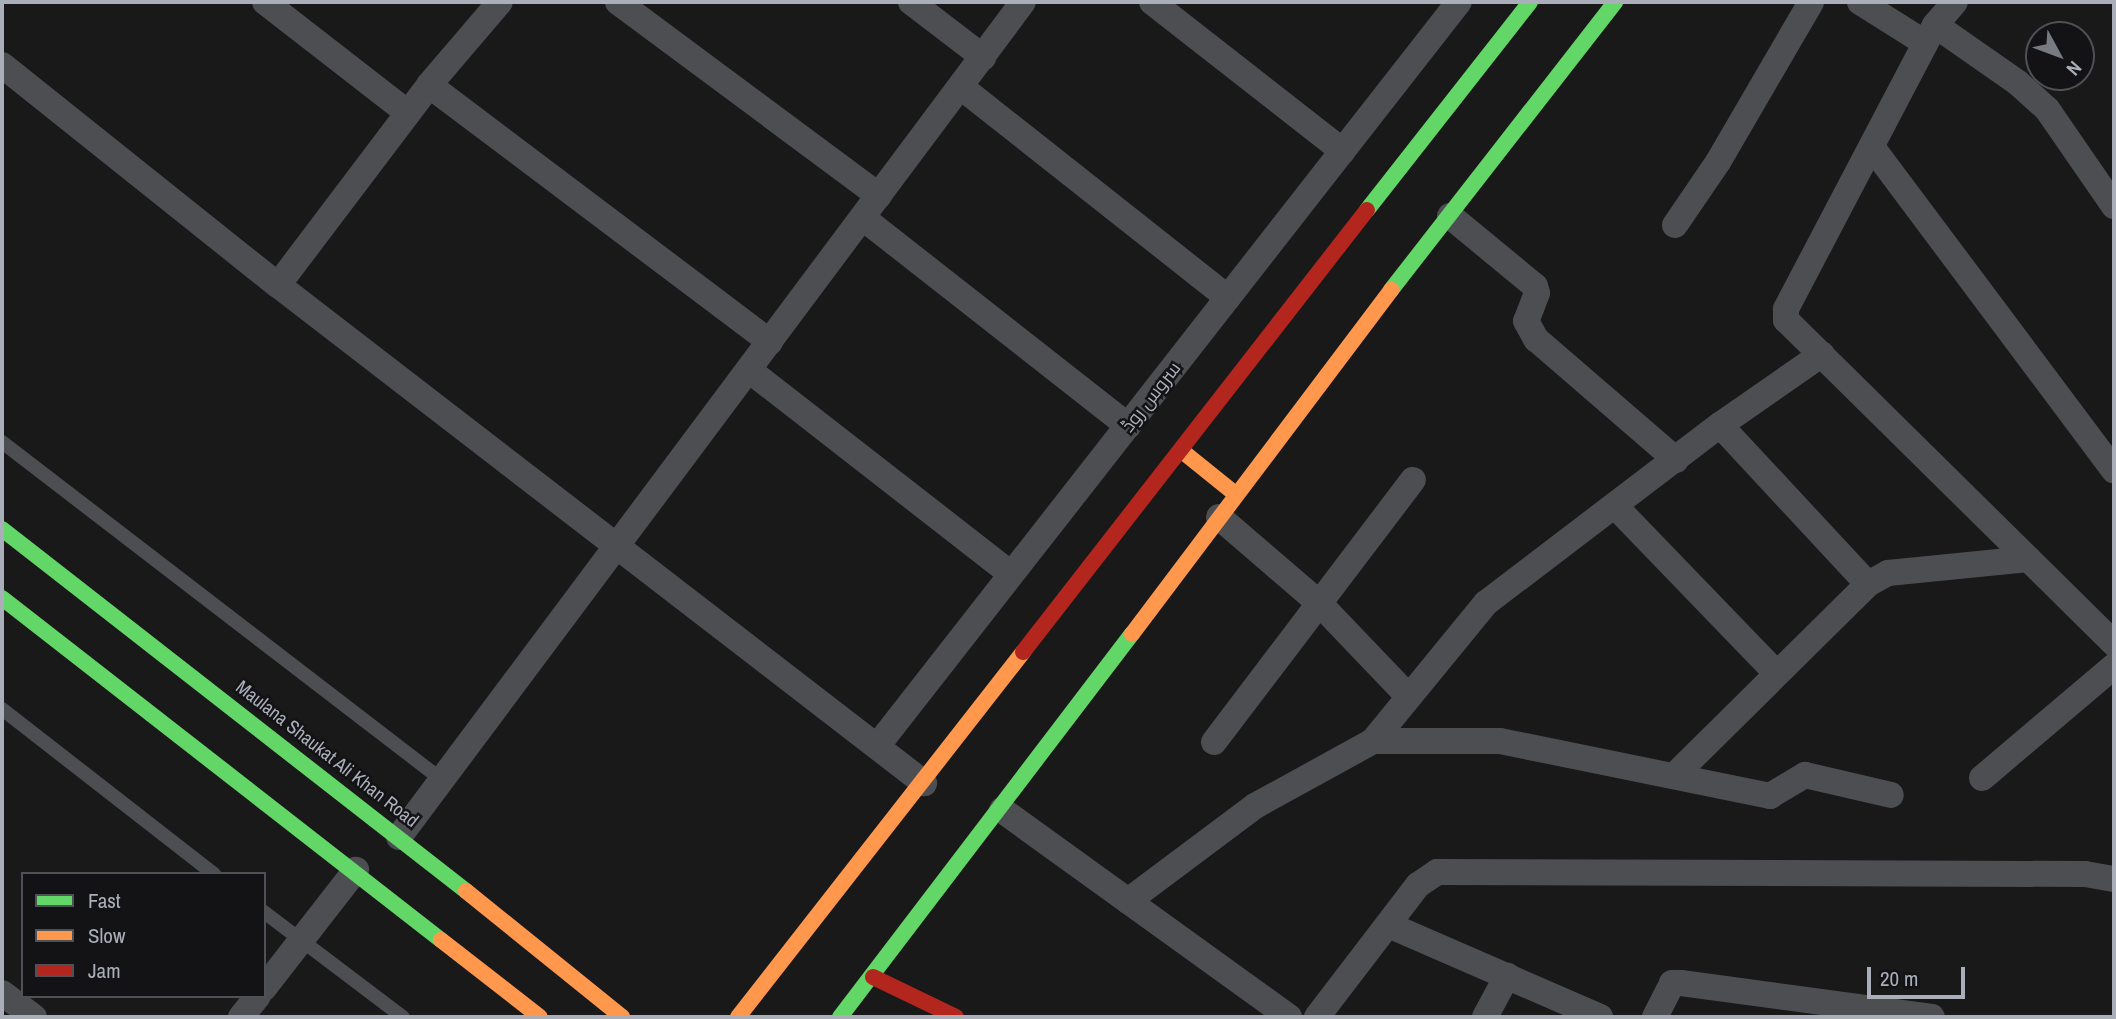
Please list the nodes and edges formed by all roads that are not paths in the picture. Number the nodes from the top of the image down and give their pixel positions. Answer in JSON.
{"nodes":[{"id":1,"x":265,"y":2,"type":"edge"},
{"id":2,"x":500,"y":2,"type":"edge"},
{"id":3,"x":618,"y":2,"type":"edge"},
{"id":4,"x":911,"y":2,"type":"edge"},
{"id":5,"x":1023,"y":2,"type":"edge"},
{"id":6,"x":1152,"y":2,"type":"edge"},
{"id":7,"x":1530,"y":2,"type":"edge"},
{"id":8,"x":1615,"y":2,"type":"edge"},
{"id":9,"x":1811,"y":2,"type":"edge"},
{"id":10,"x":1860,"y":2,"type":"edge"},
{"id":11,"x":1955,"y":2,"type":"edge"},
{"id":12,"x":1451,"y":5,"type":"edge"},
{"id":13,"x":1930,"y":34,"type":"junction"},
{"id":14,"x":983,"y":57,"type":"junction"},
{"id":15,"x":2,"y":65,"type":"edge"},
{"id":16,"x":429,"y":85,"type":"junction"},
{"id":17,"x":961,"y":87,"type":"junction"},
{"id":18,"x":408,"y":113,"type":"junction"},
{"id":19,"x":1872,"y":146,"type":"junction"},
{"id":20,"x":1343,"y":151,"type":"junction"},
{"id":21,"x":879,"y":196,"type":"junction"},
{"id":22,"x":2114,"y":206,"type":"edge"},
{"id":23,"x":1450,"y":216,"type":"junction"},
{"id":24,"x":863,"y":218,"type":"junction"},
{"id":25,"x":1675,"y":225,"type":"dead end"},
{"id":26,"x":278,"y":285,"type":"junction"},
{"id":27,"x":1228,"y":298,"type":"junction"},
{"id":28,"x":770,"y":342,"type":"junction"},
{"id":29,"x":1822,"y":354,"type":"junction"},
{"id":30,"x":748,"y":370,"type":"junction"},
{"id":31,"x":1720,"y":425,"type":"junction"},
{"id":32,"x":1128,"y":426,"type":"junction"},
{"id":33,"x":2,"y":442,"type":"edge"},
{"id":34,"x":1182,"y":451,"type":"junction"},
{"id":35,"x":1675,"y":460,"type":"junction"},
{"id":36,"x":2114,"y":471,"type":"edge"},
{"id":37,"x":1413,"y":480,"type":"dead end"},
{"id":38,"x":1234,"y":493,"type":"junction"},
{"id":39,"x":1615,"y":506,"type":"junction"},
{"id":40,"x":1219,"y":517,"type":"junction"},
{"id":41,"x":2,"y":529,"type":"edge"},
{"id":42,"x":618,"y":544,"type":"junction"},
{"id":43,"x":2028,"y":559,"type":"junction"},
{"id":44,"x":1011,"y":574,"type":"junction"},
{"id":45,"x":1868,"y":584,"type":"junction"},
{"id":46,"x":2,"y":597,"type":"edge"},
{"id":47,"x":1320,"y":604,"type":"junction"},
{"id":48,"x":2114,"y":644,"type":"edge"},
{"id":49,"x":2114,"y":666,"type":"edge"},
{"id":50,"x":1776,"y":673,"type":"junction"},
{"id":51,"x":1408,"y":696,"type":"junction"},
{"id":52,"x":2,"y":709,"type":"edge"},
{"id":53,"x":1373,"y":741,"type":"junction"},
{"id":54,"x":1214,"y":742,"type":"dead end"},
{"id":55,"x":878,"y":745,"type":"junction"},
{"id":56,"x":1675,"y":775,"type":"junction"},
{"id":57,"x":1982,"y":778,"type":"dead end"},
{"id":58,"x":442,"y":780,"type":"junction"},
{"id":59,"x":923,"y":783,"type":"junction"},
{"id":60,"x":1891,"y":795,"type":"dead end"},
{"id":61,"x":1002,"y":810,"type":"junction"},
{"id":62,"x":399,"y":837,"type":"junction"},
{"id":63,"x":356,"y":870,"type":"junction"},
{"id":64,"x":211,"y":872,"type":"edge"},
{"id":65,"x":2114,"y":879,"type":"edge"},
{"id":66,"x":1128,"y":901,"type":"junction"},
{"id":67,"x":266,"y":914,"type":"edge"},
{"id":68,"x":1391,"y":926,"type":"junction"},
{"id":69,"x":301,"y":941,"type":"junction"},
{"id":70,"x":1507,"y":976,"type":"junction"},
{"id":71,"x":873,"y":977,"type":"junction"},
{"id":72,"x":266,"y":985,"type":"edge"},
{"id":73,"x":2,"y":993,"type":"edge"},
{"id":74,"x":256,"y":998,"type":"edge"},
{"id":75,"x":34,"y":1017,"type":"edge"},
{"id":76,"x":241,"y":1017,"type":"edge"},
{"id":77,"x":402,"y":1017,"type":"edge"},
{"id":78,"x":540,"y":1017,"type":"edge"},
{"id":79,"x":622,"y":1017,"type":"edge"},
{"id":80,"x":738,"y":1017,"type":"edge"},
{"id":81,"x":840,"y":1017,"type":"edge"},
{"id":82,"x":956,"y":1017,"type":"edge"},
{"id":83,"x":1289,"y":1017,"type":"edge"},
{"id":84,"x":1317,"y":1017,"type":"edge"},
{"id":85,"x":1485,"y":1017,"type":"edge"},
{"id":86,"x":1600,"y":1017,"type":"edge"},
{"id":87,"x":1655,"y":1017,"type":"edge"},
{"id":88,"x":1933,"y":1017,"type":"edge"}],
"edges":[{"from":1,"to":18,"type":"street"},
{"from":2,"to":16,"type":"street"},
{"from":3,"to":21,"type":"street"},
{"from":4,"to":14,"type":"street"},
{"from":5,"to":14,"type":"street"},
{"from":6,"to":20,"type":"street"},
{"from":7,"to":34,"type":"main road"},
{"from":8,"to":23,"type":"main road"},
{"from":9,"to":25,"type":"street"},
{"from":10,"to":13,"type":"street"},
{"from":11,"to":13,"type":"street"},
{"from":12,"to":20,"type":"street","name":"سروس روڈ"},
{"from":13,"to":19,"type":"street"},
{"from":13,"to":22,"type":"street"},
{"from":14,"to":17,"type":"street"},
{"from":15,"to":26,"type":"street"},
{"from":16,"to":18,"type":"street"},
{"from":16,"to":28,"type":"street"},
{"from":17,"to":21,"type":"street"},
{"from":17,"to":27,"type":"street"},
{"from":18,"to":26,"type":"street"},
{"from":19,"to":29,"type":"street"},
{"from":19,"to":36,"type":"street"},
{"from":20,"to":27,"type":"street","name":"سروس روڈ"},
{"from":21,"to":24,"type":"street"},
{"from":23,"to":35,"type":"street"},
{"from":23,"to":38,"type":"main road"},
{"from":24,"to":28,"type":"street"},
{"from":24,"to":32,"type":"street"},
{"from":26,"to":42,"type":"street"},
{"from":27,"to":32,"type":"street","name":"سروس روڈ"},
{"from":28,"to":30,"type":"street"},
{"from":29,"to":31,"type":"street"},
{"from":29,"to":43,"type":"street"},
{"from":30,"to":42,"type":"street"},
{"from":30,"to":44,"type":"street"},
{"from":31,"to":35,"type":"street"},
{"from":31,"to":45,"type":"street"},
{"from":32,"to":44,"type":"street","name":"سروس روڈ"},
{"from":33,"to":58,"type":"lane"},
{"from":34,"to":38,"type":"main road"},
{"from":34,"to":59,"type":"main road"},
{"from":35,"to":39,"type":"street"},
{"from":37,"to":47,"type":"street"},
{"from":38,"to":40,"type":"main road"},
{"from":39,"to":50,"type":"street"},
{"from":39,"to":51,"type":"street"},
{"from":40,"to":47,"type":"street"},
{"from":40,"to":61,"type":"main road"},
{"from":41,"to":62,"type":"main road","name":"Maulana Shaukat Ali Khan Road"},
{"from":42,"to":55,"type":"street"},
{"from":42,"to":58,"type":"street"},
{"from":43,"to":45,"type":"street"},
{"from":43,"to":48,"type":"street"},
{"from":44,"to":55,"type":"street","name":"سروس روڈ"},
{"from":45,"to":50,"type":"street"},
{"from":46,"to":63,"type":"main road"},
{"from":47,"to":51,"type":"street"},
{"from":47,"to":54,"type":"street"},
{"from":49,"to":57,"type":"street"},
{"from":50,"to":56,"type":"street"},
{"from":51,"to":53,"type":"street"},
{"from":52,"to":64,"type":"lane"},
{"from":53,"to":56,"type":"street"},
{"from":53,"to":66,"type":"street"},
{"from":55,"to":59,"type":"street"},
{"from":56,"to":60,"type":"street"},
{"from":58,"to":62,"type":"street"},
{"from":59,"to":80,"type":"main road"},
{"from":61,"to":66,"type":"street"},
{"from":61,"to":71,"type":"main road"},
{"from":62,"to":79,"type":"main road","name":"Maulana Shaukat Ali Khan Road"},
{"from":63,"to":69,"type":"street"},
{"from":63,"to":78,"type":"main road"},
{"from":65,"to":68,"type":"street"},
{"from":66,"to":83,"type":"street"},
{"from":67,"to":69,"type":"lane"},
{"from":68,"to":70,"type":"street"},
{"from":68,"to":84,"type":"street"},
{"from":69,"to":72,"type":"street"},
{"from":69,"to":77,"type":"lane"},
{"from":70,"to":85,"type":"street"},
{"from":70,"to":86,"type":"street"},
{"from":71,"to":81,"type":"main road"},
{"from":71,"to":82,"type":"main road"},
{"from":73,"to":75,"type":"street"},
{"from":74,"to":76,"type":"street"},
{"from":87,"to":88,"type":"street"}]}
